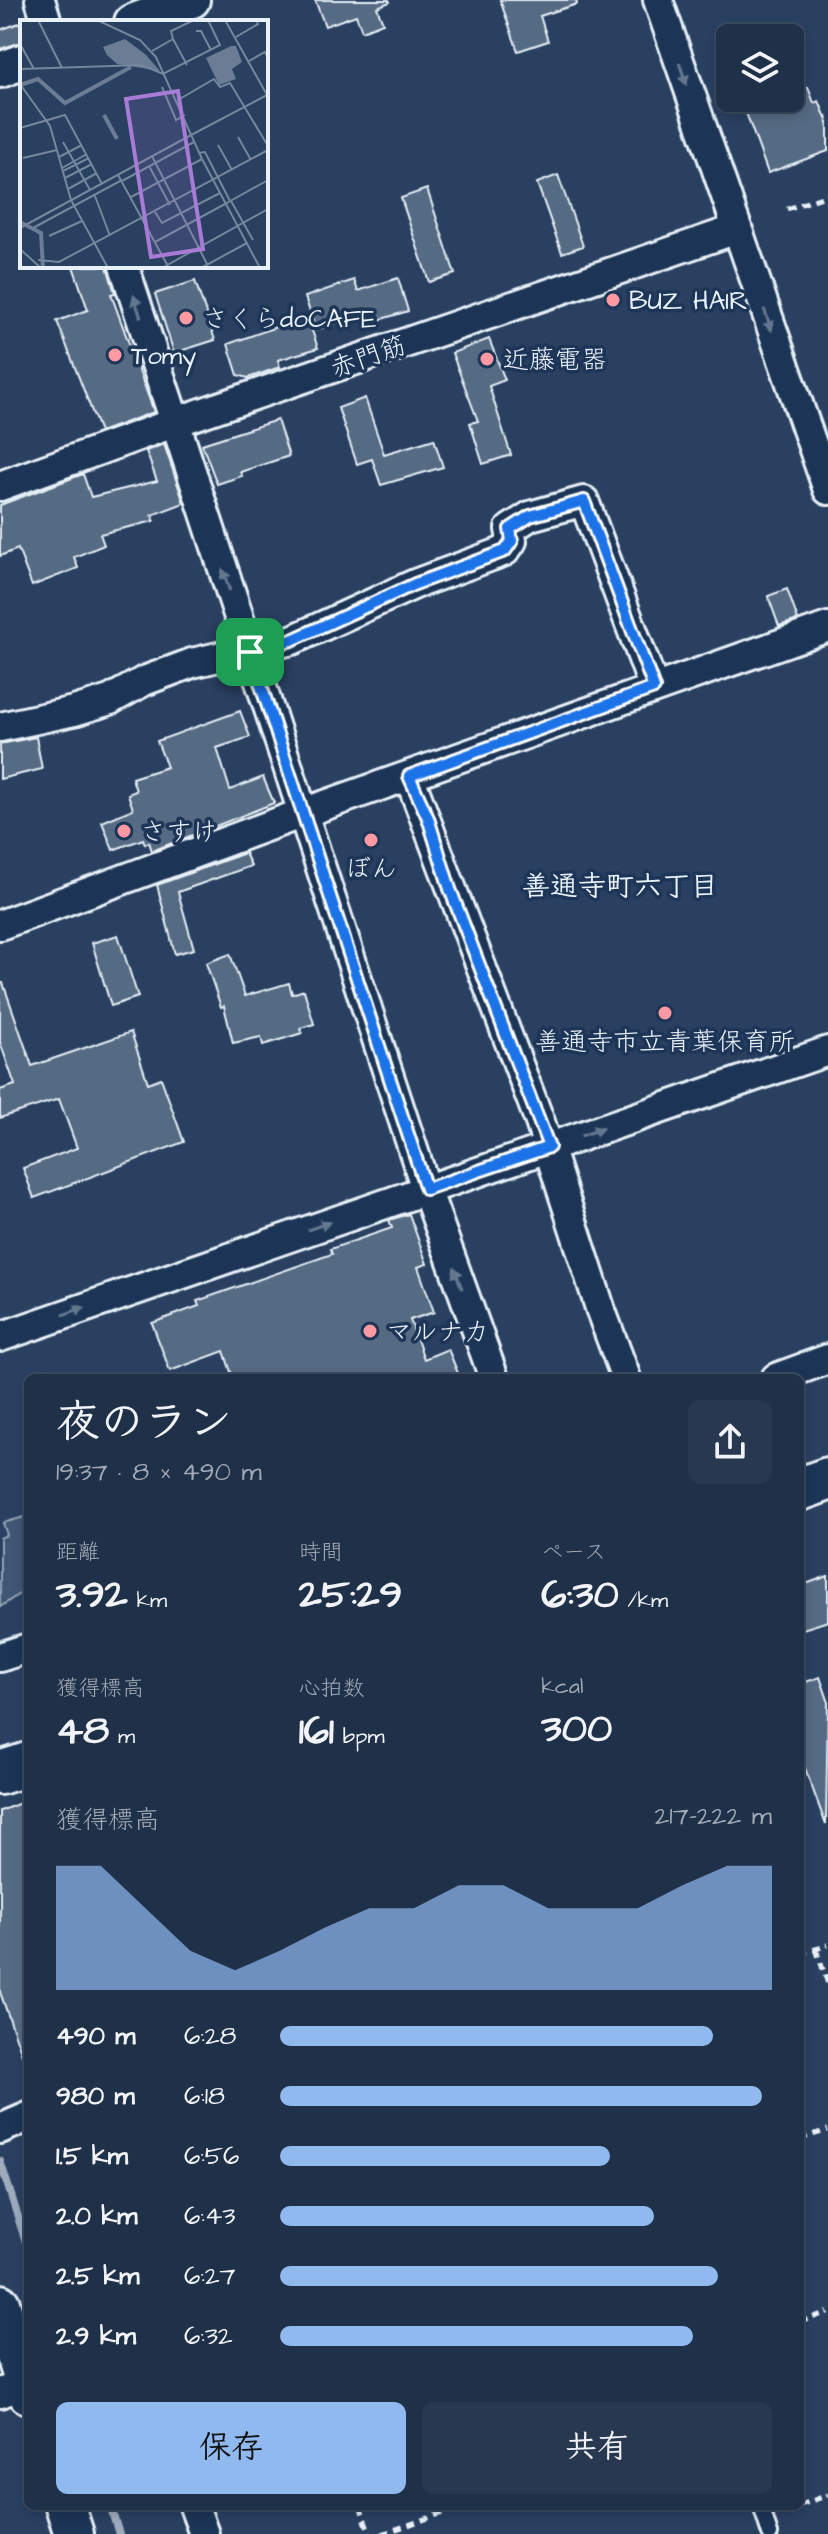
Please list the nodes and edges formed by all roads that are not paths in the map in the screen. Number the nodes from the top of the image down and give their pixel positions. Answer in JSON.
{"nodes":[{"id":1,"x":40,"y":0,"type":"edge"},
{"id":2,"x":192,"y":0,"type":"edge"},
{"id":3,"x":658,"y":0,"type":"edge"},
{"id":4,"x":46,"y":20,"type":"edge"},
{"id":5,"x":137,"y":20,"type":"edge"},
{"id":6,"x":20,"y":63,"type":"edge"},
{"id":7,"x":0,"y":70,"type":"edge"},
{"id":8,"x":737,"y":229,"type":"junction"},
{"id":9,"x":125,"y":268,"type":"edge"},
{"id":10,"x":174,"y":422,"type":"junction"},
{"id":11,"x":0,"y":486,"type":"edge"},
{"id":12,"x":828,"y":490,"type":"edge"},
{"id":13,"x":828,"y":627,"type":"edge"},
{"id":14,"x":250,"y":652,"type":"junction"},
{"id":15,"x":654,"y":688,"type":"junction"},
{"id":16,"x":0,"y":727,"type":"edge"},
{"id":17,"x":409,"y":776,"type":"junction"},
{"id":18,"x":303,"y":813,"type":"junction"},
{"id":19,"x":0,"y":925,"type":"edge"},
{"id":20,"x":828,"y":1051,"type":"edge"},
{"id":21,"x":549,"y":1147,"type":"junction"},
{"id":22,"x":426,"y":1189,"type":"junction"},
{"id":23,"x":0,"y":1337,"type":"edge"},
{"id":24,"x":828,"y":1359,"type":"edge"},
{"id":25,"x":493,"y":1374,"type":"edge"},
{"id":26,"x":625,"y":1374,"type":"edge"},
{"id":27,"x":787,"y":1374,"type":"edge"},
{"id":28,"x":828,"y":1479,"type":"edge"},
{"id":29,"x":804,"y":1488,"type":"edge"},
{"id":30,"x":24,"y":1649,"type":"edge"},
{"id":31,"x":0,"y":1657,"type":"edge"},
{"id":32,"x":24,"y":1765,"type":"edge"},
{"id":33,"x":0,"y":1773,"type":"edge"},
{"id":34,"x":0,"y":2304,"type":"edge"},
{"id":35,"x":20,"y":2380,"type":"edge"},
{"id":36,"x":66,"y":2510,"type":"edge"},
{"id":37,"x":195,"y":2510,"type":"edge"},
{"id":38,"x":762,"y":2510,"type":"edge"},
{"id":39,"x":74,"y":2534,"type":"edge"},
{"id":40,"x":204,"y":2534,"type":"edge"},
{"id":41,"x":770,"y":2534,"type":"edge"}],
"edges":[{"from":1,"to":4,"type":"street"},
{"from":2,"to":5,"type":"street"},
{"from":3,"to":8,"type":"street","one_way":true},
{"from":6,"to":7,"type":"street"},
{"from":8,"to":10,"type":"street","name":"赤門筋"},
{"from":8,"to":12,"type":"street","one_way":true},
{"from":10,"to":9,"type":"street","one_way":true},
{"from":10,"to":11,"type":"street","name":"赤門筋"},
{"from":14,"to":10,"type":"street","one_way":true},
{"from":13,"to":15,"type":"street"},
{"from":14,"to":15,"type":"street"},
{"from":14,"to":16,"type":"street"},
{"from":14,"to":18,"type":"street"},
{"from":15,"to":17,"type":"street"},
{"from":17,"to":18,"type":"street"},
{"from":17,"to":21,"type":"street"},
{"from":18,"to":19,"type":"street"},
{"from":18,"to":22,"type":"street"},
{"from":21,"to":20,"type":"street","one_way":true},
{"from":21,"to":22,"type":"street"},
{"from":21,"to":26,"type":"street"},
{"from":23,"to":22,"type":"street","one_way":true},
{"from":25,"to":22,"type":"street","one_way":true},
{"from":24,"to":27,"type":"street"},
{"from":28,"to":29,"type":"main road"},
{"from":30,"to":31,"type":"street"},
{"from":32,"to":33,"type":"main road"},
{"from":34,"to":35,"type":"main road"},
{"from":36,"to":39,"type":"main road"},
{"from":37,"to":40,"type":"street"},
{"from":38,"to":41,"type":"lane"}]}
